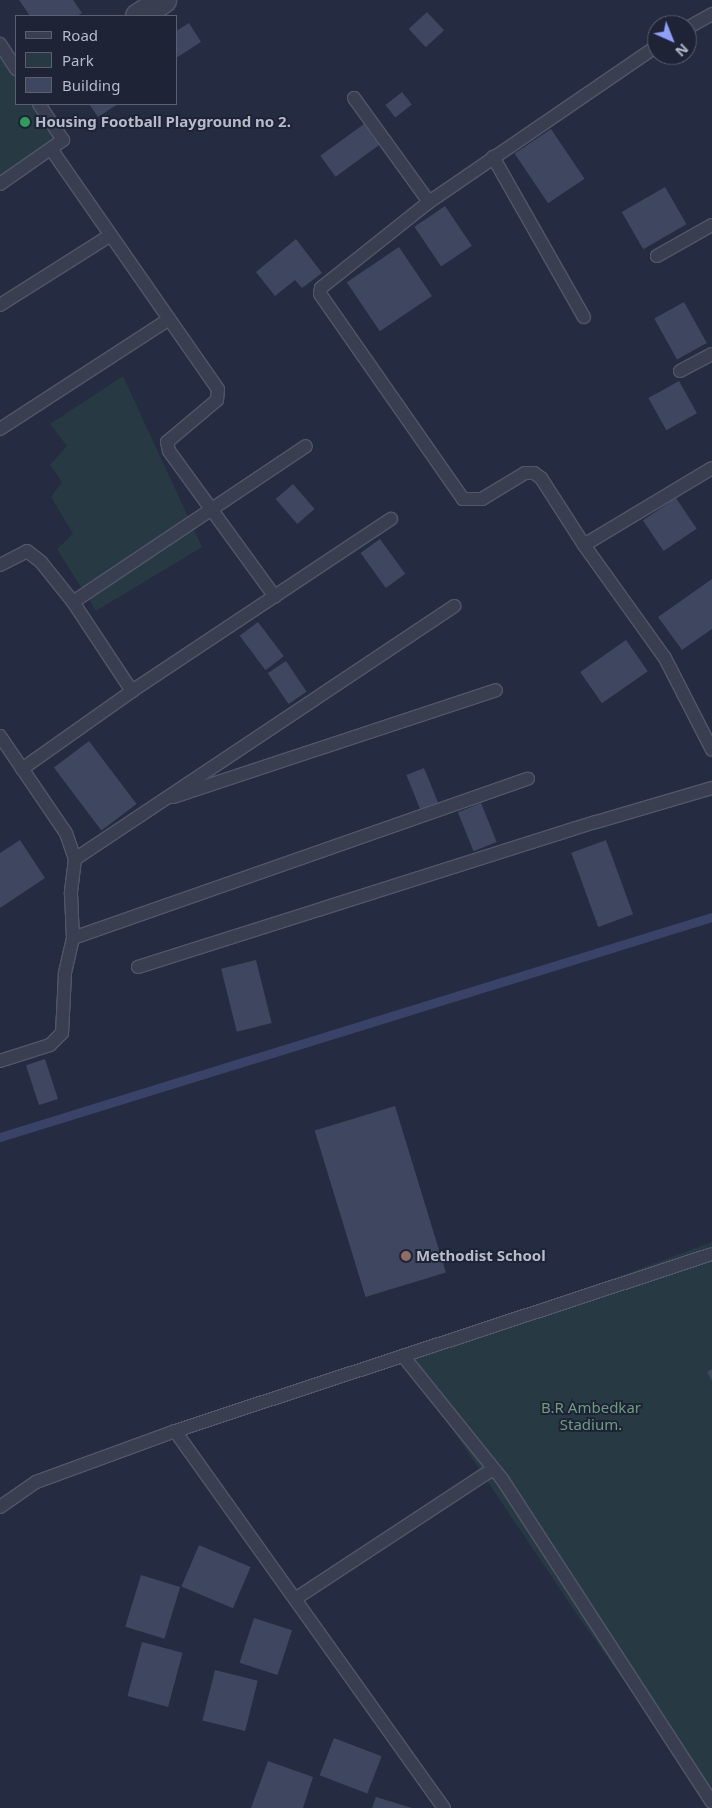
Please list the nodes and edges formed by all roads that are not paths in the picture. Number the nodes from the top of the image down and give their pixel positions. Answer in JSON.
{"nodes":[{"id":1,"x":163,"y":0,"type":"edge"},
{"id":2,"x":712,"y":14,"type":"edge"},
{"id":3,"x":140,"y":15,"type":"edge"},
{"id":4,"x":697,"y":22,"type":"edge"},
{"id":5,"x":0,"y":44,"type":"edge"},
{"id":6,"x":647,"y":53,"type":"edge"},
{"id":7,"x":15,"y":67,"type":"edge"},
{"id":8,"x":354,"y":98,"type":"dead end"},
{"id":9,"x":40,"y":105,"type":"edge"},
{"id":10,"x":51,"y":148,"type":"junction"},
{"id":11,"x":494,"y":157,"type":"junction"},
{"id":12,"x":0,"y":184,"type":"edge"},
{"id":13,"x":429,"y":202,"type":"junction"},
{"id":14,"x":712,"y":225,"type":"edge"},
{"id":15,"x":109,"y":236,"type":"junction"},
{"id":16,"x":657,"y":256,"type":"dead end"},
{"id":17,"x":0,"y":305,"type":"edge"},
{"id":18,"x":584,"y":317,"type":"dead end"},
{"id":19,"x":168,"y":320,"type":"junction"},
{"id":20,"x":712,"y":354,"type":"edge"},
{"id":21,"x":680,"y":371,"type":"dead end"},
{"id":22,"x":0,"y":430,"type":"edge"},
{"id":23,"x":306,"y":446,"type":"dead end"},
{"id":24,"x":712,"y":468,"type":"edge"},
{"id":25,"x":209,"y":510,"type":"junction"},
{"id":26,"x":391,"y":519,"type":"dead end"},
{"id":27,"x":584,"y":545,"type":"junction"},
{"id":28,"x":0,"y":565,"type":"edge"},
{"id":29,"x":275,"y":597,"type":"junction"},
{"id":30,"x":73,"y":602,"type":"junction"},
{"id":31,"x":454,"y":606,"type":"dead end"},
{"id":32,"x":496,"y":690,"type":"dead end"},
{"id":33,"x":132,"y":691,"type":"junction"},
{"id":34,"x":0,"y":736,"type":"edge"},
{"id":35,"x":712,"y":750,"type":"edge"},
{"id":36,"x":22,"y":769,"type":"junction"},
{"id":37,"x":528,"y":779,"type":"dead end"},
{"id":38,"x":712,"y":788,"type":"edge"},
{"id":39,"x":157,"y":802,"type":"junction"},
{"id":40,"x":75,"y":859,"type":"junction"},
{"id":41,"x":73,"y":938,"type":"junction"},
{"id":42,"x":138,"y":967,"type":"dead end"},
{"id":43,"x":0,"y":1061,"type":"edge"},
{"id":44,"x":712,"y":1254,"type":"edge"},
{"id":45,"x":403,"y":1356,"type":"junction"},
{"id":46,"x":175,"y":1431,"type":"junction"},
{"id":47,"x":493,"y":1469,"type":"junction"},
{"id":48,"x":0,"y":1507,"type":"edge"},
{"id":49,"x":295,"y":1599,"type":"junction"},
{"id":50,"x":712,"y":1802,"type":"edge"},
{"id":51,"x":444,"y":1808,"type":"edge"}],
"edges":[{"from":1,"to":3,"type":"street"},
{"from":2,"to":4,"type":"lane"},
{"from":5,"to":7,"type":"lane"},
{"from":6,"to":11,"type":"lane"},
{"from":8,"to":13,"type":"lane"},
{"from":9,"to":10,"type":"lane"},
{"from":10,"to":12,"type":"lane"},
{"from":10,"to":15,"type":"lane"},
{"from":11,"to":13,"type":"lane"},
{"from":11,"to":18,"type":"lane"},
{"from":13,"to":27,"type":"lane"},
{"from":14,"to":16,"type":"lane"},
{"from":15,"to":17,"type":"lane"},
{"from":15,"to":19,"type":"lane"},
{"from":19,"to":22,"type":"lane"},
{"from":19,"to":25,"type":"lane"},
{"from":20,"to":21,"type":"lane"},
{"from":23,"to":25,"type":"lane"},
{"from":24,"to":27,"type":"lane"},
{"from":25,"to":29,"type":"lane"},
{"from":25,"to":30,"type":"lane"},
{"from":26,"to":29,"type":"lane"},
{"from":27,"to":35,"type":"lane"},
{"from":28,"to":30,"type":"lane"},
{"from":29,"to":33,"type":"lane"},
{"from":30,"to":33,"type":"lane"},
{"from":31,"to":39,"type":"lane"},
{"from":32,"to":39,"type":"lane"},
{"from":33,"to":36,"type":"lane"},
{"from":34,"to":36,"type":"lane"},
{"from":36,"to":40,"type":"lane"},
{"from":37,"to":41,"type":"lane"},
{"from":38,"to":42,"type":"lane"},
{"from":39,"to":40,"type":"lane"},
{"from":40,"to":41,"type":"lane"},
{"from":41,"to":43,"type":"lane"},
{"from":44,"to":45,"type":"lane"},
{"from":45,"to":46,"type":"lane"},
{"from":45,"to":47,"type":"lane"},
{"from":46,"to":48,"type":"lane"},
{"from":46,"to":49,"type":"lane"},
{"from":47,"to":49,"type":"lane"},
{"from":47,"to":50,"type":"lane"},
{"from":49,"to":51,"type":"lane"}]}
